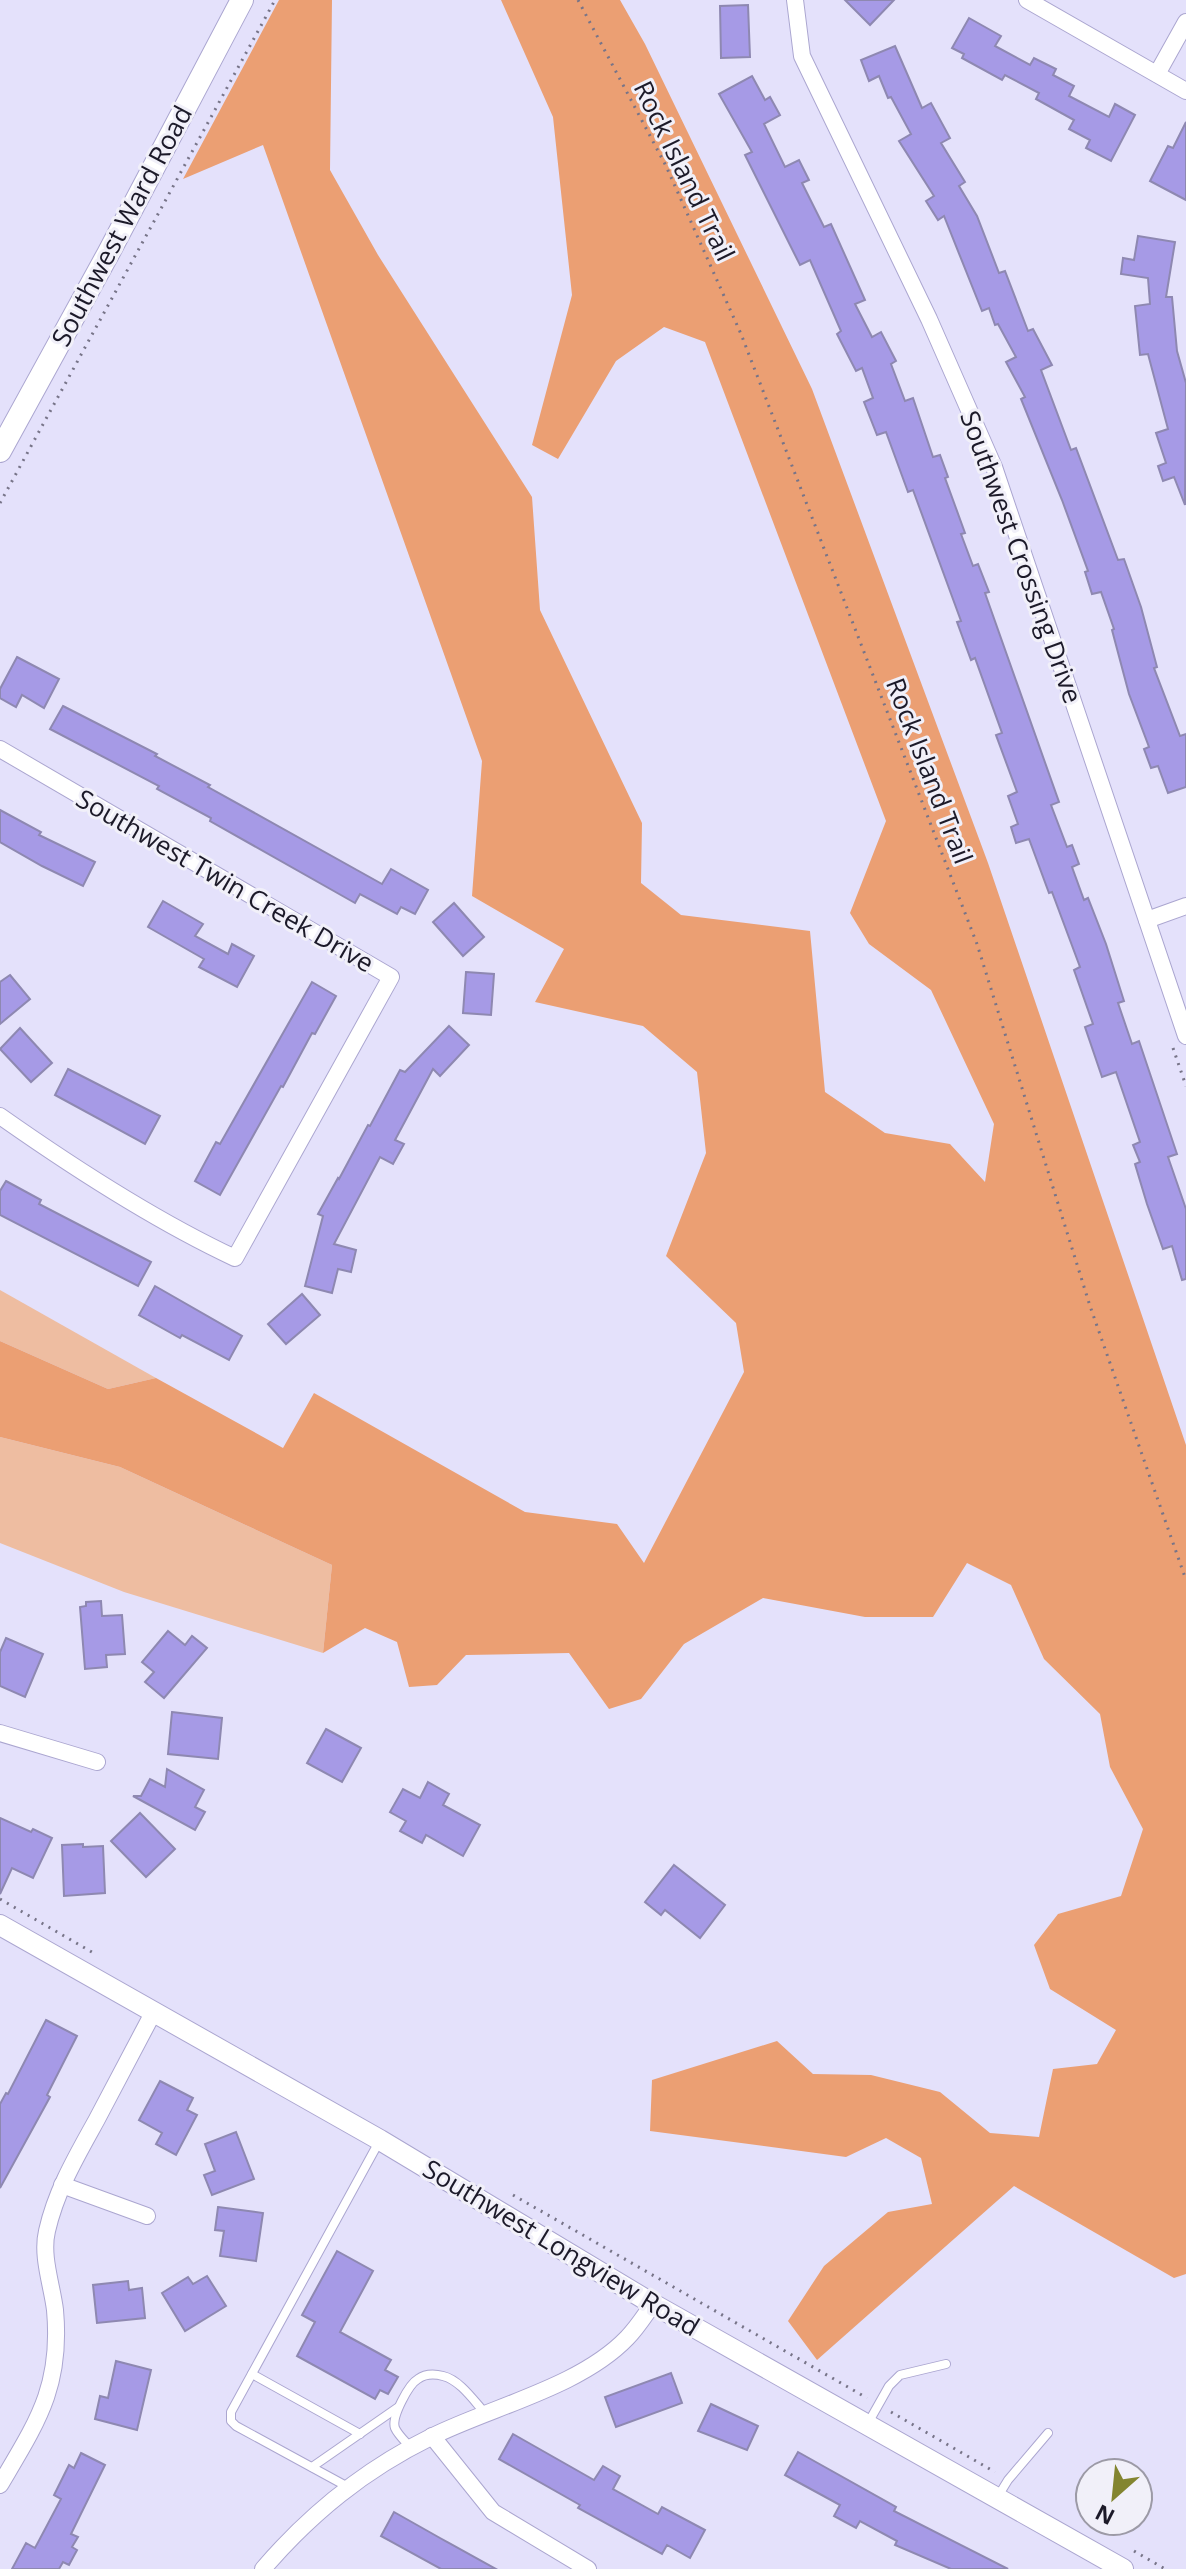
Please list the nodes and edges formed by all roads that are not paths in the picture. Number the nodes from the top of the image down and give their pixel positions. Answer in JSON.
{"nodes":[{"id":1,"x":242,"y":0,"type":"edge"},
{"id":2,"x":795,"y":0,"type":"edge"},
{"id":3,"x":1027,"y":0,"type":"edge"},
{"id":4,"x":1186,"y":22,"type":"edge"},
{"id":5,"x":1157,"y":74,"type":"junction"},
{"id":6,"x":1186,"y":91,"type":"edge"},
{"id":7,"x":0,"y":451,"type":"edge"},
{"id":8,"x":0,"y":749,"type":"edge"},
{"id":9,"x":1186,"y":906,"type":"edge"},
{"id":10,"x":1147,"y":920,"type":"junction"},
{"id":11,"x":1186,"y":1036,"type":"edge"},
{"id":12,"x":0,"y":1116,"type":"edge"},
{"id":13,"x":0,"y":1733,"type":"edge"},
{"id":14,"x":97,"y":1762,"type":"dead end"},
{"id":15,"x":0,"y":1925,"type":"edge"},
{"id":16,"x":153,"y":2013,"type":"junction"},
{"id":17,"x":380,"y":2140,"type":"junction"},
{"id":18,"x":62,"y":2185,"type":"junction"},
{"id":19,"x":147,"y":2216,"type":"dead end"},
{"id":20,"x":653,"y":2304,"type":"junction"},
{"id":21,"x":946,"y":2364,"type":"dead end"},
{"id":22,"x":252,"y":2374,"type":"junction"},
{"id":23,"x":398,"y":2408,"type":"junction"},
{"id":24,"x":486,"y":2414,"type":"junction"},
{"id":25,"x":867,"y":2426,"type":"junction"},
{"id":26,"x":1048,"y":2433,"type":"dead end"},
{"id":27,"x":360,"y":2434,"type":"junction"},
{"id":28,"x":432,"y":2436,"type":"junction"},
{"id":29,"x":411,"y":2448,"type":"junction"},
{"id":30,"x":312,"y":2467,"type":"junction"},
{"id":31,"x":0,"y":2485,"type":"edge"},
{"id":32,"x":348,"y":2487,"type":"junction"},
{"id":33,"x":997,"y":2499,"type":"junction"},
{"id":34,"x":263,"y":2569,"type":"edge"},
{"id":35,"x":588,"y":2569,"type":"edge"},
{"id":36,"x":1123,"y":2569,"type":"edge"}],
"edges":[{"from":1,"to":7,"type":"main road","name":"Southwest Ward Road"},
{"from":2,"to":10,"type":"street","name":"Southwest Crossing Drive"},
{"from":3,"to":5,"type":"street"},
{"from":4,"to":5,"type":"street"},
{"from":5,"to":6,"type":"street"},
{"from":8,"to":12,"type":"street","name":"Southwest Twin Creek Drive"},
{"from":9,"to":10,"type":"street"},
{"from":10,"to":11,"type":"street","name":"Southwest Crossing Drive"},
{"from":13,"to":14,"type":"street"},
{"from":15,"to":16,"type":"street","name":"Southwest Longview Road"},
{"from":16,"to":17,"type":"street","name":"Southwest Longview Road"},
{"from":16,"to":18,"type":"street"},
{"from":17,"to":20,"type":"street","name":"Southwest Longview Road"},
{"from":17,"to":22,"type":"lane"},
{"from":18,"to":19,"type":"street"},
{"from":18,"to":31,"type":"street"},
{"from":20,"to":24,"type":"street"},
{"from":20,"to":25,"type":"street","name":"Southwest Longview Road"},
{"from":21,"to":25,"type":"lane"},
{"from":22,"to":27,"type":"lane"},
{"from":22,"to":30,"type":"lane"},
{"from":23,"to":24,"type":"lane"},
{"from":23,"to":27,"type":"lane"},
{"from":23,"to":29,"type":"lane"},
{"from":24,"to":28,"type":"street"},
{"from":25,"to":33,"type":"street","name":"Southwest Longview Road"},
{"from":26,"to":33,"type":"lane"},
{"from":27,"to":30,"type":"lane"},
{"from":28,"to":29,"type":"street"},
{"from":28,"to":35,"type":"street"},
{"from":29,"to":32,"type":"street"},
{"from":30,"to":32,"type":"lane"},
{"from":32,"to":34,"type":"street"},
{"from":33,"to":36,"type":"street","name":"Southwest Longview Road"}]}
